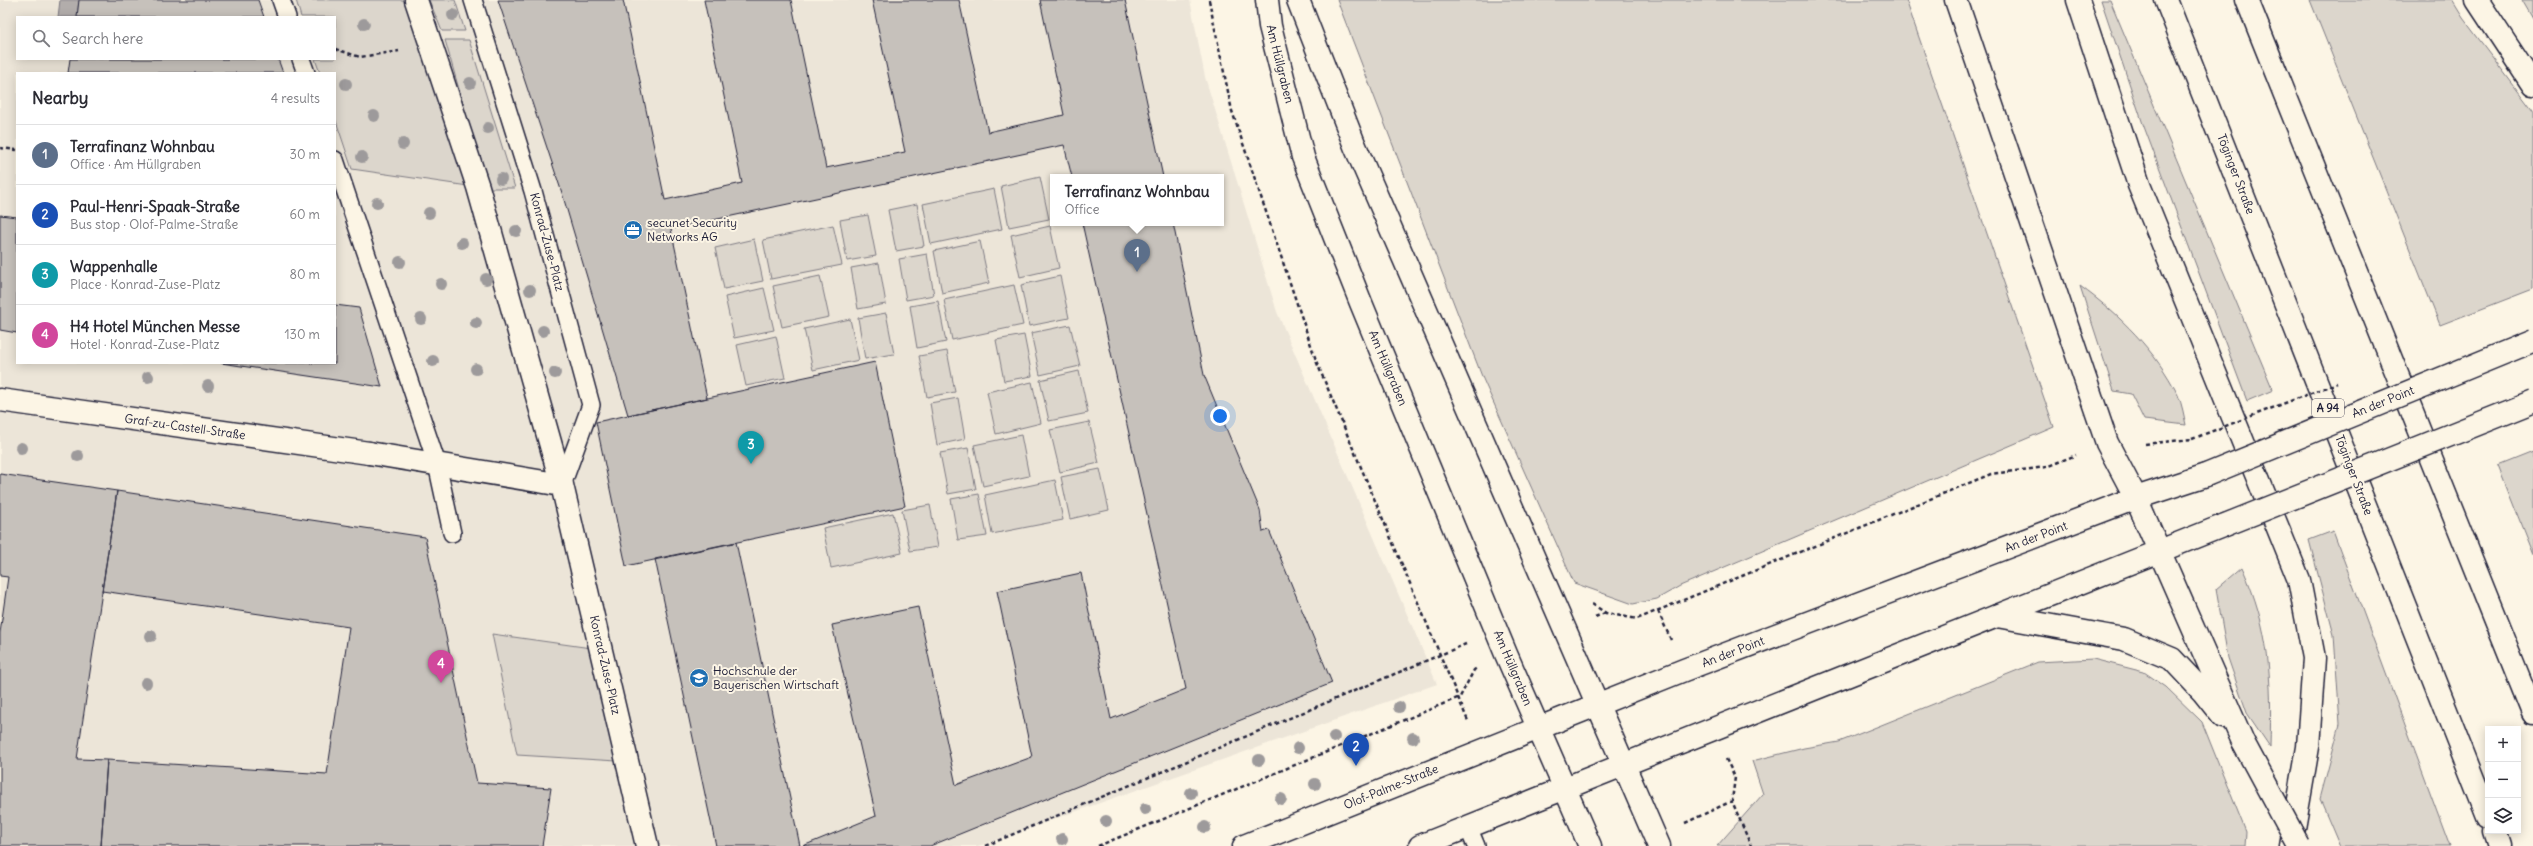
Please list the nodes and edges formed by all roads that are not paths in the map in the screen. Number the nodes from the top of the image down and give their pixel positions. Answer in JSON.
{"nodes":[{"id":1,"x":281,"y":0,"type":"edge"},
{"id":2,"x":416,"y":0,"type":"edge"},
{"id":3,"x":473,"y":0,"type":"edge"},
{"id":4,"x":1267,"y":0,"type":"edge"},
{"id":5,"x":1298,"y":0,"type":"edge"},
{"id":6,"x":1956,"y":0,"type":"edge"},
{"id":7,"x":2078,"y":0,"type":"edge"},
{"id":8,"x":2166,"y":0,"type":"edge"},
{"id":9,"x":2247,"y":0,"type":"edge"},
{"id":10,"x":2477,"y":0,"type":"edge"},
{"id":11,"x":287,"y":16,"type":"edge"},
{"id":12,"x":301,"y":60,"type":"edge"},
{"id":13,"x":306,"y":72,"type":"edge"},
{"id":14,"x":2533,"y":85,"type":"edge"},
{"id":15,"x":336,"y":163,"type":"edge"},
{"id":16,"x":2533,"y":341,"type":"edge"},
{"id":17,"x":0,"y":400,"type":"edge"},
{"id":18,"x":2533,"y":402,"type":"edge"},
{"id":19,"x":438,"y":464,"type":"junction"},
{"id":20,"x":562,"y":485,"type":"junction"},
{"id":21,"x":2136,"y":498,"type":"junction"},
{"id":22,"x":452,"y":533,"type":"dead end"},
{"id":23,"x":2158,"y":552,"type":"junction"},
{"id":24,"x":1997,"y":616,"type":"junction"},
{"id":25,"x":2517,"y":669,"type":"junction"},
{"id":26,"x":2533,"y":688,"type":"edge"},
{"id":27,"x":1596,"y":705,"type":"junction"},
{"id":28,"x":2533,"y":713,"type":"edge"},
{"id":29,"x":1538,"y":728,"type":"junction"},
{"id":30,"x":2244,"y":744,"type":"junction"},
{"id":31,"x":1624,"y":765,"type":"junction"},
{"id":32,"x":1565,"y":789,"type":"junction"},
{"id":33,"x":2485,"y":809,"type":"edge"},
{"id":34,"x":2495,"y":834,"type":"edge"},
{"id":35,"x":1472,"y":836,"type":"edge"},
{"id":36,"x":647,"y":846,"type":"edge"},
{"id":37,"x":1244,"y":846,"type":"edge"},
{"id":38,"x":1420,"y":846,"type":"edge"},
{"id":39,"x":1590,"y":846,"type":"edge"},
{"id":40,"x":1660,"y":846,"type":"edge"},
{"id":41,"x":2291,"y":846,"type":"edge"},
{"id":42,"x":2299,"y":846,"type":"edge"},
{"id":43,"x":2499,"y":846,"type":"edge"}],
"edges":[{"from":1,"to":11,"type":"lane"},
{"from":2,"to":20,"type":"main road","name":"Konrad-Zuse-Platz"},
{"from":3,"to":20,"type":"lane","name":"Konrad-Zuse-Platz"},
{"from":4,"to":29,"type":"main road","name":"Am Hüllgraben"},
{"from":5,"to":27,"type":"main road"},
{"from":6,"to":21,"type":"main road"},
{"from":7,"to":41,"type":"main road"},
{"from":8,"to":33,"type":"main road","name":"Töginger Straße","number":"A 94"},
{"from":9,"to":25,"type":"main road"},
{"from":10,"to":14,"type":"main road"},
{"from":12,"to":13,"type":"lane"},
{"from":15,"to":19,"type":"lane"},
{"from":16,"to":21,"type":"main road","name":"An der Point","bridge":true},
{"from":17,"to":19,"type":"main road","name":"Graf-zu-Castell-Straße"},
{"from":18,"to":23,"type":"main road","bridge":true},
{"from":19,"to":20,"type":"main road"},
{"from":19,"to":22,"type":"lane"},
{"from":20,"to":36,"type":"main road","name":"Konrad-Zuse-Platz"},
{"from":21,"to":23,"type":"main road"},
{"from":21,"to":27,"type":"main road","name":"An der Point"},
{"from":23,"to":24,"type":"main road"},
{"from":23,"to":30,"type":"main road"},
{"from":24,"to":30,"type":"main road"},
{"from":24,"to":31,"type":"main road"},
{"from":25,"to":26,"type":"main road"},
{"from":25,"to":28,"type":"main road"},
{"from":27,"to":29,"type":"main road","name":"An der Point"},
{"from":27,"to":31,"type":"main road"},
{"from":29,"to":32,"type":"main road","name":"Am Hüllgraben"},
{"from":29,"to":37,"type":"main road","name":"Olof-Palme-Straße"},
{"from":30,"to":42,"type":"main road","bridge":true},
{"from":31,"to":32,"type":"main road"},
{"from":31,"to":40,"type":"main road"},
{"from":32,"to":35,"type":"main road"},
{"from":32,"to":39,"type":"main road","name":"Am Hüllgraben"},
{"from":34,"to":43,"type":"main road"},
{"from":35,"to":38,"type":"main road"}]}
